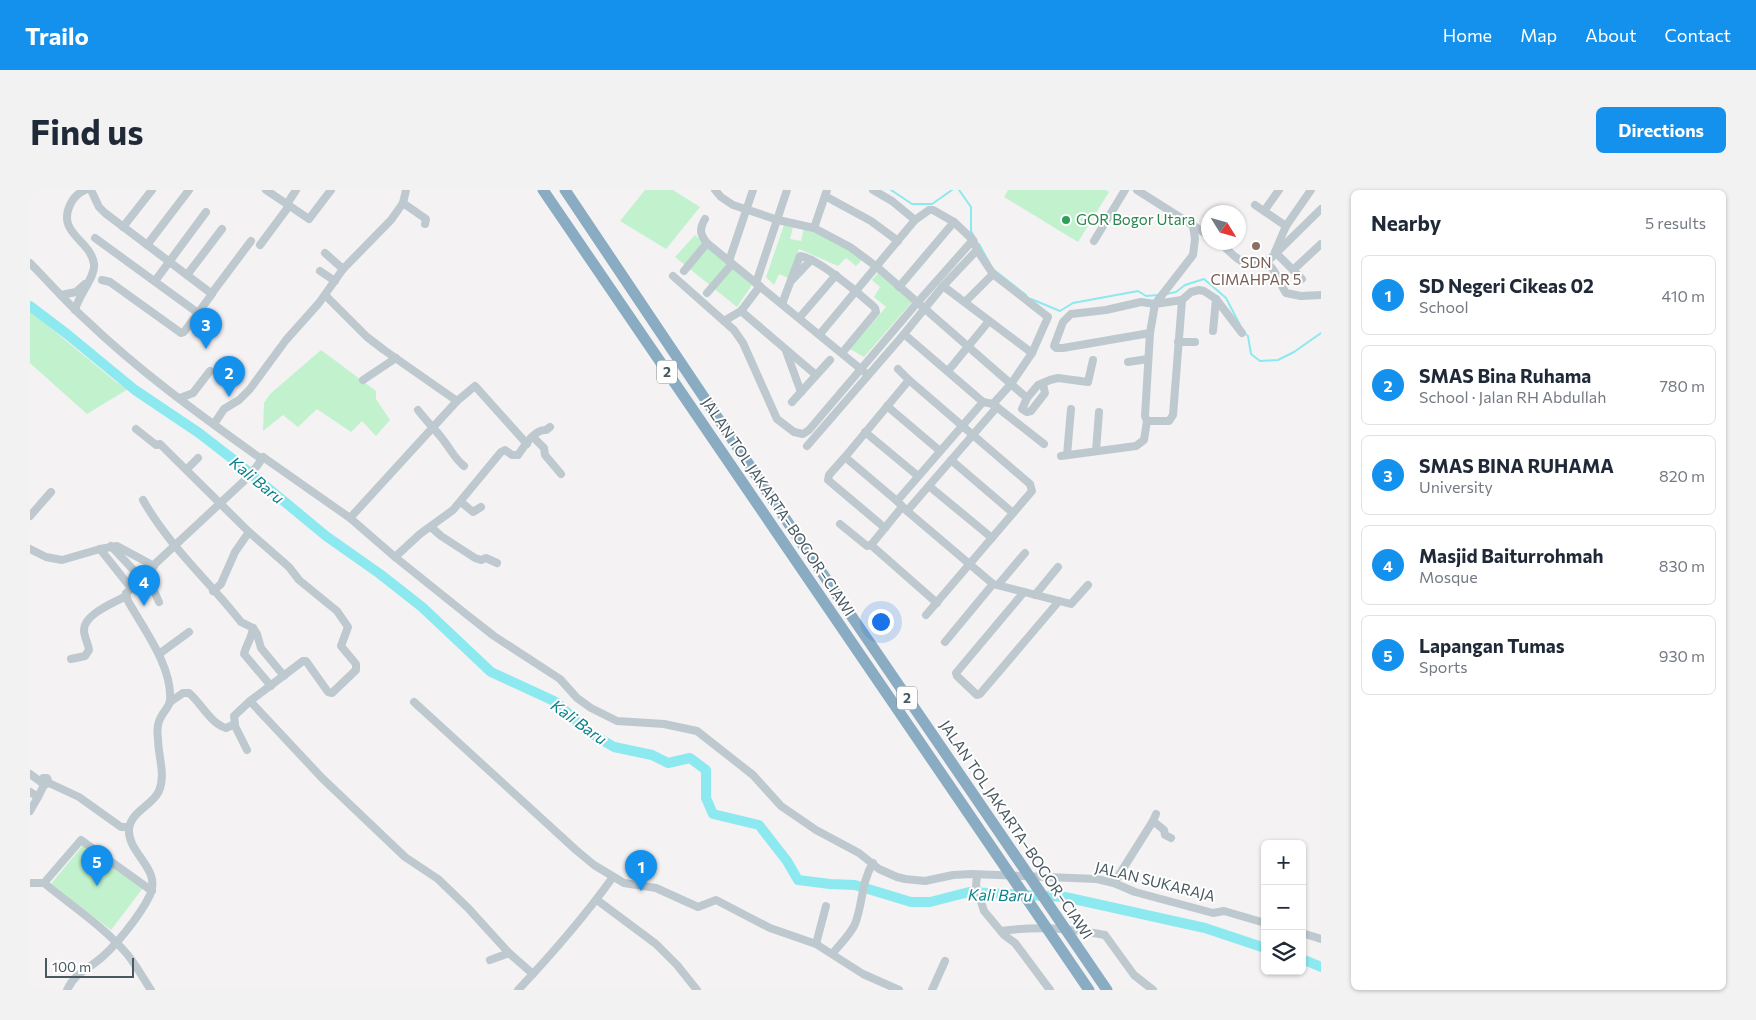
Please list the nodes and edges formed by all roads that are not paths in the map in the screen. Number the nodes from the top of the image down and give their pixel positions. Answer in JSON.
{"nodes":[{"id":1,"x":85,"y":190,"type":"edge"},
{"id":2,"x":91,"y":190,"type":"edge"},
{"id":3,"x":152,"y":190,"type":"edge"},
{"id":4,"x":190,"y":190,"type":"edge"},
{"id":5,"x":266,"y":190,"type":"edge"},
{"id":6,"x":296,"y":190,"type":"edge"},
{"id":7,"x":331,"y":190,"type":"edge"},
{"id":8,"x":406,"y":190,"type":"edge"},
{"id":9,"x":543,"y":190,"type":"edge"},
{"id":10,"x":565,"y":190,"type":"edge"},
{"id":11,"x":715,"y":190,"type":"edge"},
{"id":12,"x":753,"y":190,"type":"edge"},
{"id":13,"x":787,"y":190,"type":"edge"},
{"id":14,"x":873,"y":190,"type":"edge"},
{"id":15,"x":1125,"y":190,"type":"edge"},
{"id":16,"x":1137,"y":190,"type":"edge"},
{"id":17,"x":1279,"y":190,"type":"edge"},
{"id":18,"x":1311,"y":190,"type":"edge"},
{"id":19,"x":826,"y":193,"type":"edge"},
{"id":20,"x":403,"y":203,"type":"junction"},
{"id":21,"x":288,"y":205,"type":"junction"},
{"id":22,"x":1255,"y":205,"type":"dead end"},
{"id":23,"x":1321,"y":209,"type":"edge"},
{"id":24,"x":747,"y":210,"type":"junction"},
{"id":25,"x":206,"y":212,"type":"dead end"},
{"id":26,"x":1264,"y":212,"type":"junction"},
{"id":27,"x":705,"y":219,"type":"dead end"},
{"id":28,"x":778,"y":220,"type":"junction"},
{"id":29,"x":915,"y":220,"type":"junction"},
{"id":30,"x":954,"y":222,"type":"junction"},
{"id":31,"x":425,"y":224,"type":"dead end"},
{"id":32,"x":1193,"y":226,"type":"junction"},
{"id":33,"x":1286,"y":226,"type":"junction"},
{"id":34,"x":123,"y":228,"type":"junction"},
{"id":35,"x":814,"y":228,"type":"junction"},
{"id":36,"x":222,"y":229,"type":"dead end"},
{"id":37,"x":1201,"y":231,"type":"edge"},
{"id":38,"x":95,"y":238,"type":"dead end"},
{"id":39,"x":250,"y":240,"type":"dead end"},
{"id":40,"x":973,"y":240,"type":"junction"},
{"id":41,"x":898,"y":241,"type":"junction"},
{"id":42,"x":1094,"y":241,"type":"dead end"},
{"id":43,"x":707,"y":243,"type":"junction"},
{"id":44,"x":1321,"y":244,"type":"edge"},
{"id":45,"x":147,"y":245,"type":"junction"},
{"id":46,"x":260,"y":245,"type":"dead end"},
{"id":47,"x":978,"y":250,"type":"junction"},
{"id":48,"x":1228,"y":250,"type":"edge"},
{"id":49,"x":1276,"y":252,"type":"junction"},
{"id":50,"x":325,"y":253,"type":"dead end"},
{"id":51,"x":168,"y":261,"type":"junction"},
{"id":52,"x":30,"y":262,"type":"edge"},
{"id":53,"x":730,"y":262,"type":"junction"},
{"id":54,"x":1265,"y":264,"type":"junction"},
{"id":55,"x":877,"y":267,"type":"junction"},
{"id":56,"x":343,"y":269,"type":"junction"},
{"id":57,"x":320,"y":270,"type":"dead end"},
{"id":58,"x":1293,"y":270,"type":"junction"},
{"id":59,"x":684,"y":271,"type":"dead end"},
{"id":60,"x":993,"y":274,"type":"junction"},
{"id":61,"x":836,"y":275,"type":"junction"},
{"id":62,"x":187,"y":276,"type":"junction"},
{"id":63,"x":673,"y":276,"type":"dead end"},
{"id":64,"x":1302,"y":279,"type":"dead end"},
{"id":65,"x":102,"y":280,"type":"dead end"},
{"id":66,"x":155,"y":281,"type":"junction"},
{"id":67,"x":335,"y":281,"type":"junction"},
{"id":68,"x":87,"y":283,"type":"junction"},
{"id":69,"x":758,"y":285,"type":"junction"},
{"id":70,"x":944,"y":286,"type":"junction"},
{"id":71,"x":899,"y":287,"type":"junction"},
{"id":72,"x":856,"y":292,"type":"junction"},
{"id":73,"x":212,"y":293,"type":"junction"},
{"id":74,"x":707,"y":293,"type":"dead end"},
{"id":75,"x":61,"y":295,"type":"junction"},
{"id":76,"x":325,"y":295,"type":"junction"},
{"id":77,"x":1321,"y":295,"type":"edge"},
{"id":78,"x":1216,"y":299,"type":"junction"},
{"id":79,"x":1182,"y":300,"type":"junction"},
{"id":80,"x":965,"y":302,"type":"junction"},
{"id":81,"x":917,"y":303,"type":"junction"},
{"id":82,"x":782,"y":304,"type":"junction"},
{"id":83,"x":1156,"y":304,"type":"junction"},
{"id":84,"x":925,"y":309,"type":"junction"},
{"id":85,"x":76,"y":310,"type":"junction"},
{"id":86,"x":740,"y":311,"type":"junction"},
{"id":87,"x":198,"y":313,"type":"junction"},
{"id":88,"x":800,"y":318,"type":"junction"},
{"id":89,"x":724,"y":321,"type":"junction"},
{"id":90,"x":990,"y":321,"type":"junction"},
{"id":91,"x":1213,"y":331,"type":"dead end"},
{"id":92,"x":1150,"y":333,"type":"junction"},
{"id":93,"x":1242,"y":333,"type":"dead end"},
{"id":94,"x":820,"y":334,"type":"junction"},
{"id":95,"x":904,"y":334,"type":"junction"},
{"id":96,"x":1178,"y":342,"type":"junction"},
{"id":97,"x":1195,"y":342,"type":"dead end"},
{"id":98,"x":968,"y":347,"type":"junction"},
{"id":99,"x":786,"y":350,"type":"junction"},
{"id":100,"x":842,"y":353,"type":"junction"},
{"id":101,"x":1032,"y":353,"type":"junction"},
{"id":102,"x":396,"y":358,"type":"junction"},
{"id":103,"x":1148,"y":359,"type":"junction"},
{"id":104,"x":830,"y":360,"type":"dead end"},
{"id":105,"x":1093,"y":360,"type":"dead end"},
{"id":106,"x":1128,"y":362,"type":"dead end"},
{"id":107,"x":860,"y":368,"type":"junction"},
{"id":108,"x":898,"y":369,"type":"dead end"},
{"id":109,"x":210,"y":371,"type":"dead end"},
{"id":110,"x":948,"y":371,"type":"junction"},
{"id":111,"x":868,"y":375,"type":"junction"},
{"id":112,"x":816,"y":376,"type":"junction"},
{"id":113,"x":363,"y":380,"type":"dead end"},
{"id":114,"x":909,"y":380,"type":"junction"},
{"id":115,"x":1011,"y":384,"type":"junction"},
{"id":116,"x":1043,"y":384,"type":"junction"},
{"id":117,"x":801,"y":392,"type":"junction"},
{"id":118,"x":180,"y":398,"type":"junction"},
{"id":119,"x":1027,"y":398,"type":"junction"},
{"id":120,"x":456,"y":401,"type":"junction"},
{"id":121,"x":792,"y":402,"type":"dead end"},
{"id":122,"x":983,"y":402,"type":"junction"},
{"id":123,"x":995,"y":405,"type":"junction"},
{"id":124,"x":887,"y":406,"type":"junction"},
{"id":125,"x":1071,"y":409,"type":"dead end"},
{"id":126,"x":418,"y":410,"type":"dead end"},
{"id":127,"x":1099,"y":412,"type":"dead end"},
{"id":128,"x":1147,"y":421,"type":"junction"},
{"id":129,"x":214,"y":424,"type":"junction"},
{"id":130,"x":963,"y":425,"type":"junction"},
{"id":131,"x":550,"y":427,"type":"dead end"},
{"id":132,"x":432,"y":428,"type":"junction"},
{"id":133,"x":136,"y":430,"type":"dead end"},
{"id":134,"x":865,"y":432,"type":"junction"},
{"id":135,"x":972,"y":434,"type":"junction"},
{"id":136,"x":533,"y":437,"type":"junction"},
{"id":137,"x":527,"y":444,"type":"junction"},
{"id":138,"x":1044,"y":444,"type":"dead end"},
{"id":139,"x":807,"y":446,"type":"dead end"},
{"id":140,"x":940,"y":451,"type":"junction"},
{"id":141,"x":1096,"y":451,"type":"junction"},
{"id":142,"x":263,"y":457,"type":"junction"},
{"id":143,"x":845,"y":457,"type":"junction"},
{"id":144,"x":198,"y":458,"type":"dead end"},
{"id":145,"x":951,"y":460,"type":"junction"},
{"id":146,"x":464,"y":466,"type":"dead end"},
{"id":147,"x":187,"y":469,"type":"junction"},
{"id":148,"x":561,"y":474,"type":"dead end"},
{"id":149,"x":918,"y":476,"type":"junction"},
{"id":150,"x":929,"y":486,"type":"junction"},
{"id":151,"x":51,"y":492,"type":"dead end"},
{"id":152,"x":143,"y":500,"type":"dead end"},
{"id":153,"x":461,"y":502,"type":"junction"},
{"id":154,"x":220,"y":503,"type":"junction"},
{"id":155,"x":902,"y":506,"type":"junction"},
{"id":156,"x":481,"y":507,"type":"dead end"},
{"id":157,"x":1013,"y":513,"type":"junction"},
{"id":158,"x":30,"y":516,"type":"edge"},
{"id":159,"x":350,"y":518,"type":"junction"},
{"id":160,"x":840,"y":524,"type":"dead end"},
{"id":161,"x":430,"y":527,"type":"junction"},
{"id":162,"x":885,"y":528,"type":"junction"},
{"id":163,"x":249,"y":532,"type":"junction"},
{"id":164,"x":992,"y":538,"type":"junction"},
{"id":165,"x":803,"y":545,"type":"junction"},
{"id":166,"x":871,"y":545,"type":"junction"},
{"id":167,"x":111,"y":546,"type":"junction"},
{"id":168,"x":175,"y":546,"type":"junction"},
{"id":169,"x":100,"y":548,"type":"junction"},
{"id":170,"x":30,"y":549,"type":"edge"},
{"id":171,"x":1025,"y":553,"type":"dead end"},
{"id":172,"x":791,"y":554,"type":"junction"},
{"id":173,"x":395,"y":558,"type":"junction"},
{"id":174,"x":497,"y":563,"type":"dead end"},
{"id":175,"x":970,"y":564,"type":"junction"},
{"id":176,"x":154,"y":566,"type":"junction"},
{"id":177,"x":1058,"y":567,"type":"dead end"},
{"id":178,"x":142,"y":580,"type":"junction"},
{"id":179,"x":995,"y":584,"type":"junction"},
{"id":180,"x":1088,"y":585,"type":"dead end"},
{"id":181,"x":131,"y":588,"type":"junction"},
{"id":182,"x":213,"y":591,"type":"junction"},
{"id":183,"x":1024,"y":592,"type":"junction"},
{"id":184,"x":1035,"y":595,"type":"junction"},
{"id":185,"x":126,"y":596,"type":"junction"},
{"id":186,"x":1059,"y":601,"type":"junction"},
{"id":187,"x":159,"y":602,"type":"dead end"},
{"id":188,"x":937,"y":603,"type":"junction"},
{"id":189,"x":926,"y":616,"type":"dead end"},
{"id":190,"x":252,"y":628,"type":"junction"},
{"id":191,"x":189,"y":632,"type":"dead end"},
{"id":192,"x":945,"y":642,"type":"dead end"},
{"id":193,"x":158,"y":654,"type":"junction"},
{"id":194,"x":71,"y":659,"type":"dead end"},
{"id":195,"x":284,"y":676,"type":"junction"},
{"id":196,"x":271,"y":686,"type":"junction"},
{"id":197,"x":250,"y":701,"type":"junction"},
{"id":198,"x":170,"y":702,"type":"junction"},
{"id":199,"x":414,"y":702,"type":"dead end"},
{"id":200,"x":234,"y":724,"type":"junction"},
{"id":201,"x":247,"y":750,"type":"dead end"},
{"id":202,"x":30,"y":774,"type":"edge"},
{"id":203,"x":44,"y":783,"type":"junction"},
{"id":204,"x":30,"y":792,"type":"edge"},
{"id":205,"x":38,"y":797,"type":"junction"},
{"id":206,"x":30,"y":811,"type":"edge"},
{"id":207,"x":129,"y":827,"type":"junction"},
{"id":208,"x":1170,"y":838,"type":"dead end"},
{"id":209,"x":873,"y":863,"type":"junction"},
{"id":210,"x":977,"y":875,"type":"junction"},
{"id":211,"x":613,"y":878,"type":"junction"},
{"id":212,"x":30,"y":883,"type":"edge"},
{"id":213,"x":44,"y":883,"type":"junction"},
{"id":214,"x":1114,"y":883,"type":"junction"},
{"id":215,"x":152,"y":891,"type":"junction"},
{"id":216,"x":597,"y":900,"type":"junction"},
{"id":217,"x":826,"y":906,"type":"dead end"},
{"id":218,"x":1261,"y":922,"type":"edge"},
{"id":219,"x":1000,"y":931,"type":"junction"},
{"id":220,"x":1306,"y":934,"type":"edge"},
{"id":221,"x":1321,"y":939,"type":"edge"},
{"id":222,"x":117,"y":943,"type":"junction"},
{"id":223,"x":816,"y":944,"type":"junction"},
{"id":224,"x":833,"y":953,"type":"junction"},
{"id":225,"x":509,"y":954,"type":"junction"},
{"id":226,"x":490,"y":960,"type":"dead end"},
{"id":227,"x":944,"y":961,"type":"dead end"},
{"id":228,"x":532,"y":974,"type":"junction"},
{"id":229,"x":1106,"y":988,"type":"edge"},
{"id":230,"x":67,"y":990,"type":"edge"},
{"id":231,"x":150,"y":990,"type":"edge"},
{"id":232,"x":518,"y":990,"type":"edge"},
{"id":233,"x":697,"y":990,"type":"edge"},
{"id":234,"x":899,"y":990,"type":"edge"},
{"id":235,"x":932,"y":990,"type":"edge"},
{"id":236,"x":1050,"y":990,"type":"edge"},
{"id":237,"x":1089,"y":990,"type":"edge"},
{"id":238,"x":1153,"y":990,"type":"edge"}],
"edges":[{"from":1,"to":68,"type":"street"},
{"from":2,"to":34,"type":"street"},
{"from":3,"to":34,"type":"street"},
{"from":4,"to":45,"type":"street"},
{"from":5,"to":21,"type":"street"},
{"from":6,"to":21,"type":"street"},
{"from":7,"to":21,"type":"street"},
{"from":8,"to":20,"type":"street"},
{"from":9,"to":172,"type":"highway","name":"JALAN TOL JAKARTA–BOGOR–CIAWI","number":"2"},
{"from":10,"to":165,"type":"highway","name":"JALAN TOL JAKARTA–BOGOR–CIAWI","number":"2"},
{"from":11,"to":24,"type":"street"},
{"from":12,"to":24,"type":"street"},
{"from":13,"to":28,"type":"street"},
{"from":14,"to":29,"type":"street"},
{"from":15,"to":42,"type":"street"},
{"from":16,"to":32,"type":"street"},
{"from":17,"to":26,"type":"street"},
{"from":18,"to":33,"type":"street"},
{"from":19,"to":35,"type":"street"},
{"from":19,"to":41,"type":"street"},
{"from":20,"to":31,"type":"street"},
{"from":20,"to":56,"type":"street"},
{"from":21,"to":46,"type":"street"},
{"from":22,"to":26,"type":"street"},
{"from":23,"to":49,"type":"street"},
{"from":24,"to":28,"type":"street"},
{"from":24,"to":53,"type":"street"},
{"from":25,"to":51,"type":"street"},
{"from":26,"to":33,"type":"street"},
{"from":27,"to":43,"type":"street"},
{"from":28,"to":35,"type":"street"},
{"from":28,"to":69,"type":"street"},
{"from":29,"to":30,"type":"street"},
{"from":29,"to":41,"type":"street"},
{"from":30,"to":40,"type":"street"},
{"from":30,"to":71,"type":"street"},
{"from":32,"to":37,"type":"street"},
{"from":32,"to":83,"type":"street"},
{"from":33,"to":49,"type":"street"},
{"from":34,"to":45,"type":"street"},
{"from":35,"to":55,"type":"street"},
{"from":36,"to":62,"type":"street"},
{"from":38,"to":66,"type":"street"},
{"from":39,"to":73,"type":"street"},
{"from":40,"to":47,"type":"street"},
{"from":40,"to":81,"type":"street"},
{"from":41,"to":55,"type":"street"},
{"from":43,"to":53,"type":"street"},
{"from":43,"to":59,"type":"street"},
{"from":44,"to":58,"type":"street"},
{"from":45,"to":51,"type":"street"},
{"from":47,"to":60,"type":"street"},
{"from":47,"to":70,"type":"street"},
{"from":48,"to":54,"type":"street"},
{"from":49,"to":54,"type":"street"},
{"from":49,"to":58,"type":"street"},
{"from":50,"to":56,"type":"street"},
{"from":51,"to":62,"type":"street"},
{"from":51,"to":66,"type":"street"},
{"from":52,"to":75,"type":"street","name":"JALAN SUKARAJA"},
{"from":53,"to":69,"type":"street"},
{"from":53,"to":74,"type":"street"},
{"from":54,"to":77,"type":"street"},
{"from":55,"to":71,"type":"street"},
{"from":55,"to":72,"type":"street"},
{"from":56,"to":67,"type":"street"},
{"from":57,"to":67,"type":"street"},
{"from":58,"to":64,"type":"street"},
{"from":60,"to":80,"type":"street"},
{"from":60,"to":101,"type":"street"},
{"from":61,"to":72,"type":"street"},
{"from":61,"to":82,"type":"street"},
{"from":61,"to":88,"type":"street"},
{"from":62,"to":73,"type":"street"},
{"from":63,"to":89,"type":"street"},
{"from":65,"to":87,"type":"street"},
{"from":66,"to":87,"type":"street"},
{"from":67,"to":76,"type":"street"},
{"from":68,"to":75,"type":"street"},
{"from":68,"to":85,"type":"street"},
{"from":69,"to":82,"type":"street"},
{"from":69,"to":86,"type":"street"},
{"from":70,"to":80,"type":"street"},
{"from":70,"to":84,"type":"street"},
{"from":71,"to":81,"type":"street"},
{"from":72,"to":94,"type":"street"},
{"from":72,"to":100,"type":"street"},
{"from":73,"to":87,"type":"street"},
{"from":75,"to":85,"type":"street","name":"JALAN SUKARAJA"},
{"from":76,"to":102,"type":"street"},
{"from":76,"to":129,"type":"street"},
{"from":78,"to":79,"type":"street"},
{"from":78,"to":91,"type":"street"},
{"from":78,"to":93,"type":"street"},
{"from":79,"to":83,"type":"street"},
{"from":79,"to":96,"type":"street"},
{"from":80,"to":90,"type":"street"},
{"from":81,"to":84,"type":"street"},
{"from":81,"to":107,"type":"street"},
{"from":82,"to":88,"type":"street"},
{"from":83,"to":92,"type":"street"},
{"from":83,"to":92,"type":"street"},
{"from":84,"to":95,"type":"street"},
{"from":84,"to":98,"type":"street"},
{"from":85,"to":118,"type":"street","name":"JALAN SUKARAJA"},
{"from":86,"to":89,"type":"street"},
{"from":86,"to":99,"type":"street"},
{"from":88,"to":94,"type":"street"},
{"from":89,"to":107,"type":"street"},
{"from":90,"to":98,"type":"street"},
{"from":90,"to":101,"type":"street"},
{"from":92,"to":103,"type":"street"},
{"from":94,"to":100,"type":"street"},
{"from":95,"to":110,"type":"street"},
{"from":95,"to":111,"type":"street"},
{"from":96,"to":97,"type":"street"},
{"from":96,"to":128,"type":"street"},
{"from":98,"to":110,"type":"street"},
{"from":98,"to":115,"type":"street"},
{"from":99,"to":112,"type":"street"},
{"from":99,"to":117,"type":"street"},
{"from":100,"to":107,"type":"street"},
{"from":101,"to":115,"type":"street"},
{"from":102,"to":113,"type":"street"},
{"from":102,"to":120,"type":"street"},
{"from":103,"to":106,"type":"street"},
{"from":103,"to":128,"type":"street"},
{"from":104,"to":112,"type":"street"},
{"from":105,"to":116,"type":"street"},
{"from":107,"to":111,"type":"street"},
{"from":108,"to":114,"type":"street"},
{"from":109,"to":118,"type":"street"},
{"from":110,"to":122,"type":"street"},
{"from":111,"to":139,"type":"street"},
{"from":112,"to":117,"type":"street"},
{"from":114,"to":124,"type":"street"},
{"from":114,"to":130,"type":"street"},
{"from":115,"to":119,"type":"street"},
{"from":115,"to":123,"type":"street"},
{"from":116,"to":119,"type":"street"},
{"from":116,"to":119,"type":"street"},
{"from":117,"to":121,"type":"street"},
{"from":118,"to":129,"type":"street","name":"JALAN SUKARAJA"},
{"from":120,"to":132,"type":"street"},
{"from":120,"to":137,"type":"street"},
{"from":122,"to":123,"type":"street"},
{"from":122,"to":130,"type":"street"},
{"from":123,"to":135,"type":"street"},
{"from":123,"to":138,"type":"street"},
{"from":124,"to":134,"type":"street"},
{"from":124,"to":140,"type":"street"},
{"from":125,"to":141,"type":"street"},
{"from":126,"to":132,"type":"street"},
{"from":127,"to":141,"type":"street"},
{"from":128,"to":141,"type":"street"},
{"from":129,"to":142,"type":"street","name":"JALAN SUKARAJA"},
{"from":130,"to":135,"type":"street"},
{"from":130,"to":140,"type":"street"},
{"from":131,"to":136,"type":"street"},
{"from":132,"to":146,"type":"street"},
{"from":132,"to":159,"type":"street"},
{"from":133,"to":147,"type":"street"},
{"from":134,"to":143,"type":"street"},
{"from":134,"to":149,"type":"street"},
{"from":135,"to":145,"type":"street"},
{"from":135,"to":157,"type":"street"},
{"from":136,"to":137,"type":"street"},
{"from":136,"to":148,"type":"street"},
{"from":137,"to":153,"type":"street"},
{"from":140,"to":149,"type":"street"},
{"from":142,"to":154,"type":"street"},
{"from":142,"to":159,"type":"street","name":"JALAN SUKARAJA"},
{"from":143,"to":155,"type":"street"},
{"from":143,"to":162,"type":"street"},
{"from":144,"to":147,"type":"street"},
{"from":145,"to":150,"type":"street"},
{"from":145,"to":157,"type":"street"},
{"from":147,"to":154,"type":"street"},
{"from":149,"to":155,"type":"street"},
{"from":150,"to":155,"type":"street"},
{"from":150,"to":164,"type":"street"},
{"from":151,"to":158,"type":"street"},
{"from":152,"to":168,"type":"street"},
{"from":153,"to":156,"type":"street"},
{"from":153,"to":161,"type":"street"},
{"from":154,"to":163,"type":"street"},
{"from":154,"to":168,"type":"street"},
{"from":155,"to":162,"type":"street"},
{"from":155,"to":175,"type":"street"},
{"from":157,"to":164,"type":"street"},
{"from":159,"to":173,"type":"street","name":"JALAN SUKARAJA"},
{"from":160,"to":166,"type":"street"},
{"from":161,"to":173,"type":"street"},
{"from":161,"to":174,"type":"street"},
{"from":162,"to":166,"type":"street"},
{"from":163,"to":182,"type":"street"},
{"from":163,"to":195,"type":"street"},
{"from":164,"to":175,"type":"street"},
{"from":165,"to":172,"type":"highway"},
{"from":165,"to":229,"type":"highway","name":"JALAN TOL JAKARTA–BOGOR–CIAWI","number":"2"},
{"from":166,"to":188,"type":"street"},
{"from":167,"to":169,"type":"street"},
{"from":167,"to":176,"type":"street"},
{"from":167,"to":178,"type":"street"},
{"from":168,"to":176,"type":"street"},
{"from":168,"to":182,"type":"street"},
{"from":169,"to":170,"type":"street"},
{"from":169,"to":181,"type":"street"},
{"from":171,"to":179,"type":"street"},
{"from":172,"to":237,"type":"highway","name":"JALAN TOL JAKARTA–BOGOR–CIAWI","number":"2"},
{"from":173,"to":209,"type":"street","name":"JALAN SUKARAJA"},
{"from":175,"to":179,"type":"street"},
{"from":175,"to":188,"type":"street"},
{"from":176,"to":178,"type":"street"},
{"from":177,"to":184,"type":"street"},
{"from":178,"to":181,"type":"street"},
{"from":178,"to":187,"type":"street"},
{"from":179,"to":183,"type":"street"},
{"from":179,"to":192,"type":"street"},
{"from":180,"to":186,"type":"street"},
{"from":181,"to":185,"type":"street"},
{"from":182,"to":190,"type":"street"},
{"from":183,"to":184,"type":"street"},
{"from":183,"to":186,"type":"street"},
{"from":184,"to":186,"type":"street"},
{"from":185,"to":193,"type":"street"},
{"from":185,"to":194,"type":"street"},
{"from":188,"to":189,"type":"street"},
{"from":190,"to":195,"type":"street"},
{"from":190,"to":196,"type":"street"},
{"from":191,"to":193,"type":"street"},
{"from":193,"to":198,"type":"street"},
{"from":195,"to":196,"type":"street"},
{"from":196,"to":197,"type":"street"},
{"from":197,"to":200,"type":"street"},
{"from":197,"to":225,"type":"street"},
{"from":198,"to":200,"type":"street"},
{"from":198,"to":207,"type":"street"},
{"from":199,"to":211,"type":"street"},
{"from":200,"to":201,"type":"street"},
{"from":202,"to":203,"type":"street"},
{"from":203,"to":205,"type":"street"},
{"from":203,"to":207,"type":"street"},
{"from":204,"to":205,"type":"street"},
{"from":205,"to":206,"type":"street"},
{"from":207,"to":215,"type":"street"},
{"from":208,"to":214,"type":"street"},
{"from":209,"to":210,"type":"street","name":"JALAN SUKARAJA"},
{"from":209,"to":224,"type":"street"},
{"from":210,"to":214,"type":"street","name":"JALAN SUKARAJA"},
{"from":210,"to":219,"type":"street"},
{"from":211,"to":216,"type":"street"},
{"from":211,"to":223,"type":"street"},
{"from":212,"to":213,"type":"street"},
{"from":213,"to":215,"type":"street"},
{"from":213,"to":222,"type":"street"},
{"from":214,"to":218,"type":"street","name":"JALAN SUKARAJA"},
{"from":215,"to":222,"type":"street"},
{"from":216,"to":228,"type":"street"},
{"from":216,"to":233,"type":"street"},
{"from":217,"to":223,"type":"street"},
{"from":219,"to":236,"type":"street"},
{"from":219,"to":238,"type":"street"},
{"from":220,"to":221,"type":"street"},
{"from":222,"to":230,"type":"street"},
{"from":222,"to":231,"type":"street"},
{"from":223,"to":224,"type":"street"},
{"from":224,"to":234,"type":"street"},
{"from":225,"to":226,"type":"street"},
{"from":225,"to":228,"type":"street"},
{"from":227,"to":235,"type":"street"},
{"from":228,"to":232,"type":"street"}]}
